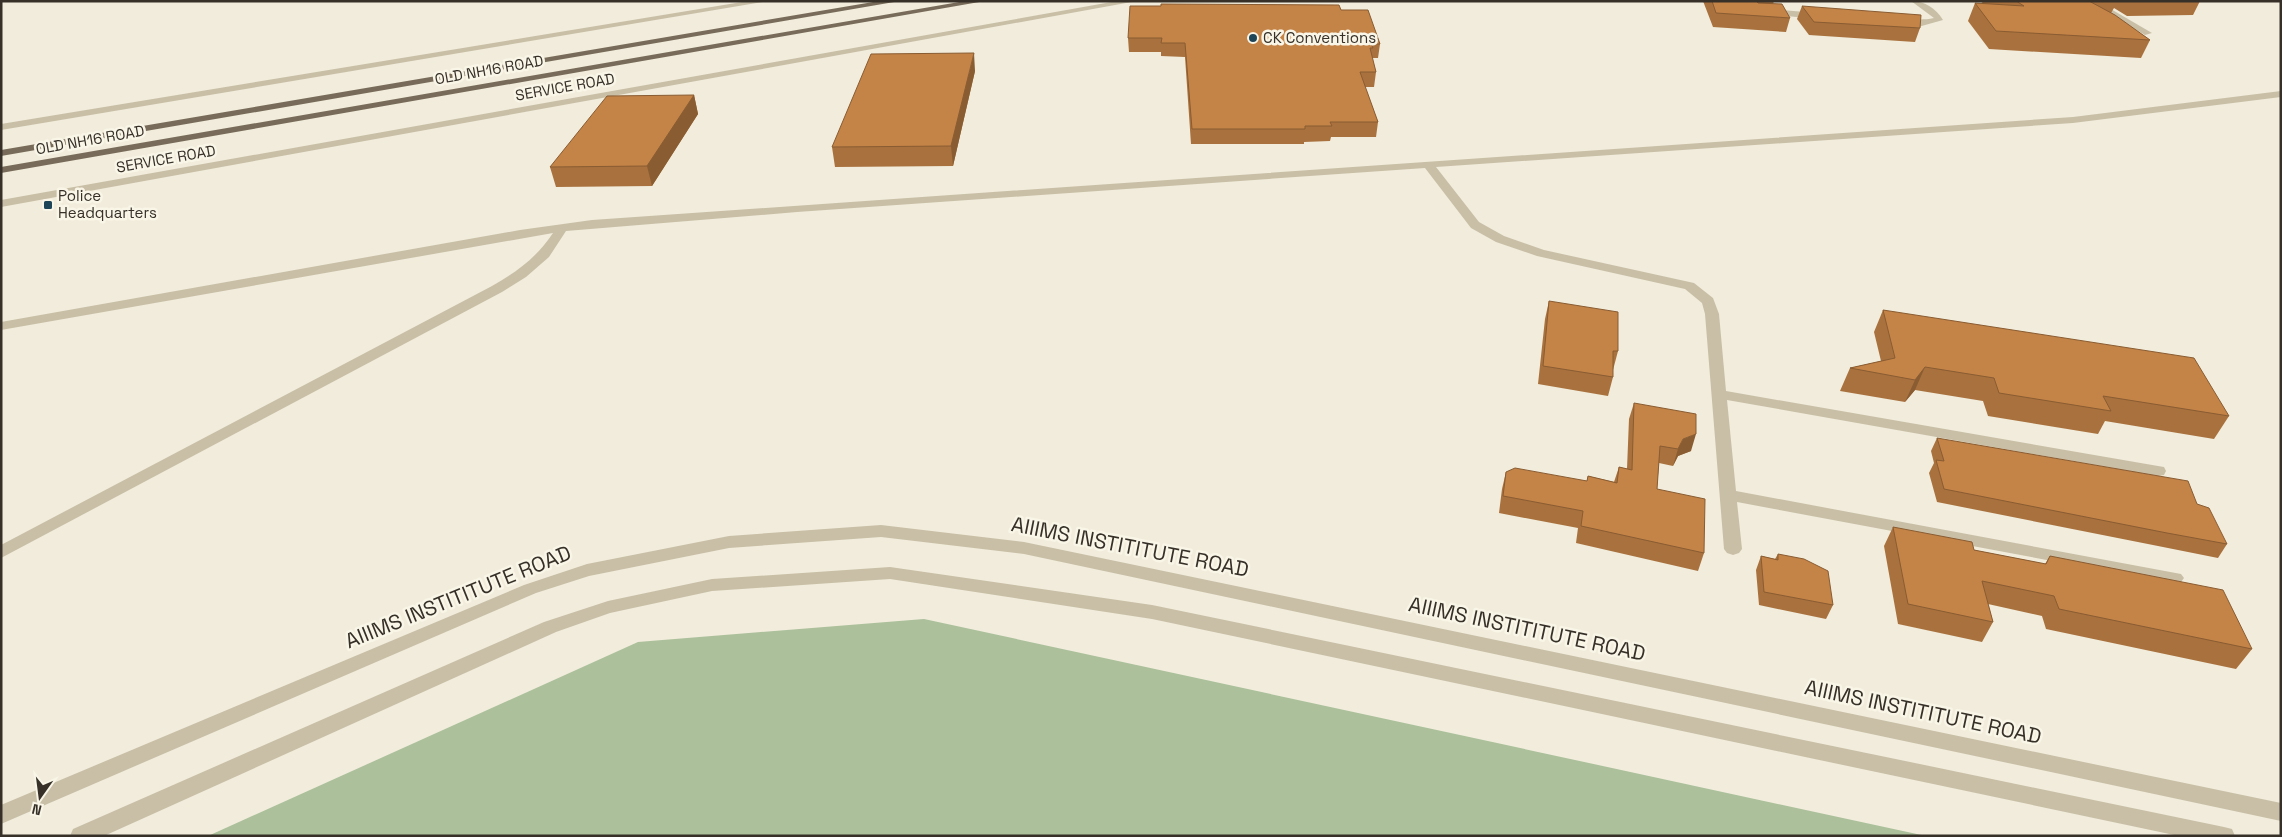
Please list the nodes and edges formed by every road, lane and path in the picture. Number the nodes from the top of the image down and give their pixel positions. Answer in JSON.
{"nodes":[{"id":1,"x":765,"y":1,"type":"edge"},
{"id":2,"x":896,"y":1,"type":"edge"},
{"id":3,"x":982,"y":1,"type":"edge"},
{"id":4,"x":1134,"y":1,"type":"edge"},
{"id":5,"x":1915,"y":1,"type":"edge"},
{"id":6,"x":2090,"y":1,"type":"edge"},
{"id":7,"x":1754,"y":11,"type":"edge"},
{"id":8,"x":1831,"y":17,"type":"edge"},
{"id":9,"x":1889,"y":22,"type":"edge"},
{"id":10,"x":2148,"y":33,"type":"dead end"},
{"id":11,"x":2281,"y":94,"type":"edge"},
{"id":12,"x":1,"y":127,"type":"edge"},
{"id":13,"x":1,"y":153,"type":"edge"},
{"id":14,"x":1428,"y":164,"type":"junction"},
{"id":15,"x":1,"y":170,"type":"edge"},
{"id":16,"x":1,"y":204,"type":"edge"},
{"id":17,"x":562,"y":228,"type":"junction"},
{"id":18,"x":1,"y":326,"type":"edge"},
{"id":19,"x":1719,"y":394,"type":"junction"},
{"id":20,"x":2158,"y":471,"type":"dead end"},
{"id":21,"x":1728,"y":495,"type":"junction"},
{"id":22,"x":1733,"y":549,"type":"dead end"},
{"id":23,"x":1,"y":552,"type":"edge"},
{"id":24,"x":2175,"y":578,"type":"dead end"},
{"id":25,"x":2281,"y":812,"type":"edge"},
{"id":26,"x":1,"y":815,"type":"edge"},
{"id":27,"x":2154,"y":821,"type":"junction"},
{"id":28,"x":81,"y":836,"type":"edge"},
{"id":29,"x":2194,"y":836,"type":"edge"},
{"id":30,"x":2224,"y":836,"type":"edge"}],
"edges":[{"from":1,"to":12,"type":"street"},
{"from":2,"to":13,"type":"main road","name":"OLD NH16 ROAD"},
{"from":3,"to":15,"type":"main road","name":"OLD NH16 ROAD"},
{"from":4,"to":16,"type":"street","name":"SERVICE ROAD"},
{"from":5,"to":9,"type":"street"},
{"from":6,"to":10,"type":"street"},
{"from":7,"to":8,"type":"street"},
{"from":11,"to":14,"type":"street"},
{"from":14,"to":17,"type":"street"},
{"from":14,"to":19,"type":"street"},
{"from":17,"to":18,"type":"street"},
{"from":17,"to":23,"type":"street"},
{"from":19,"to":20,"type":"street"},
{"from":19,"to":21,"type":"street"},
{"from":21,"to":22,"type":"street"},
{"from":21,"to":24,"type":"street"},
{"from":25,"to":26,"type":"street","name":"AIIIMS INSTITITUTE ROAD"},
{"from":27,"to":28,"type":"street"},
{"from":27,"to":29,"type":"street"},
{"from":27,"to":30,"type":"street"}]}
